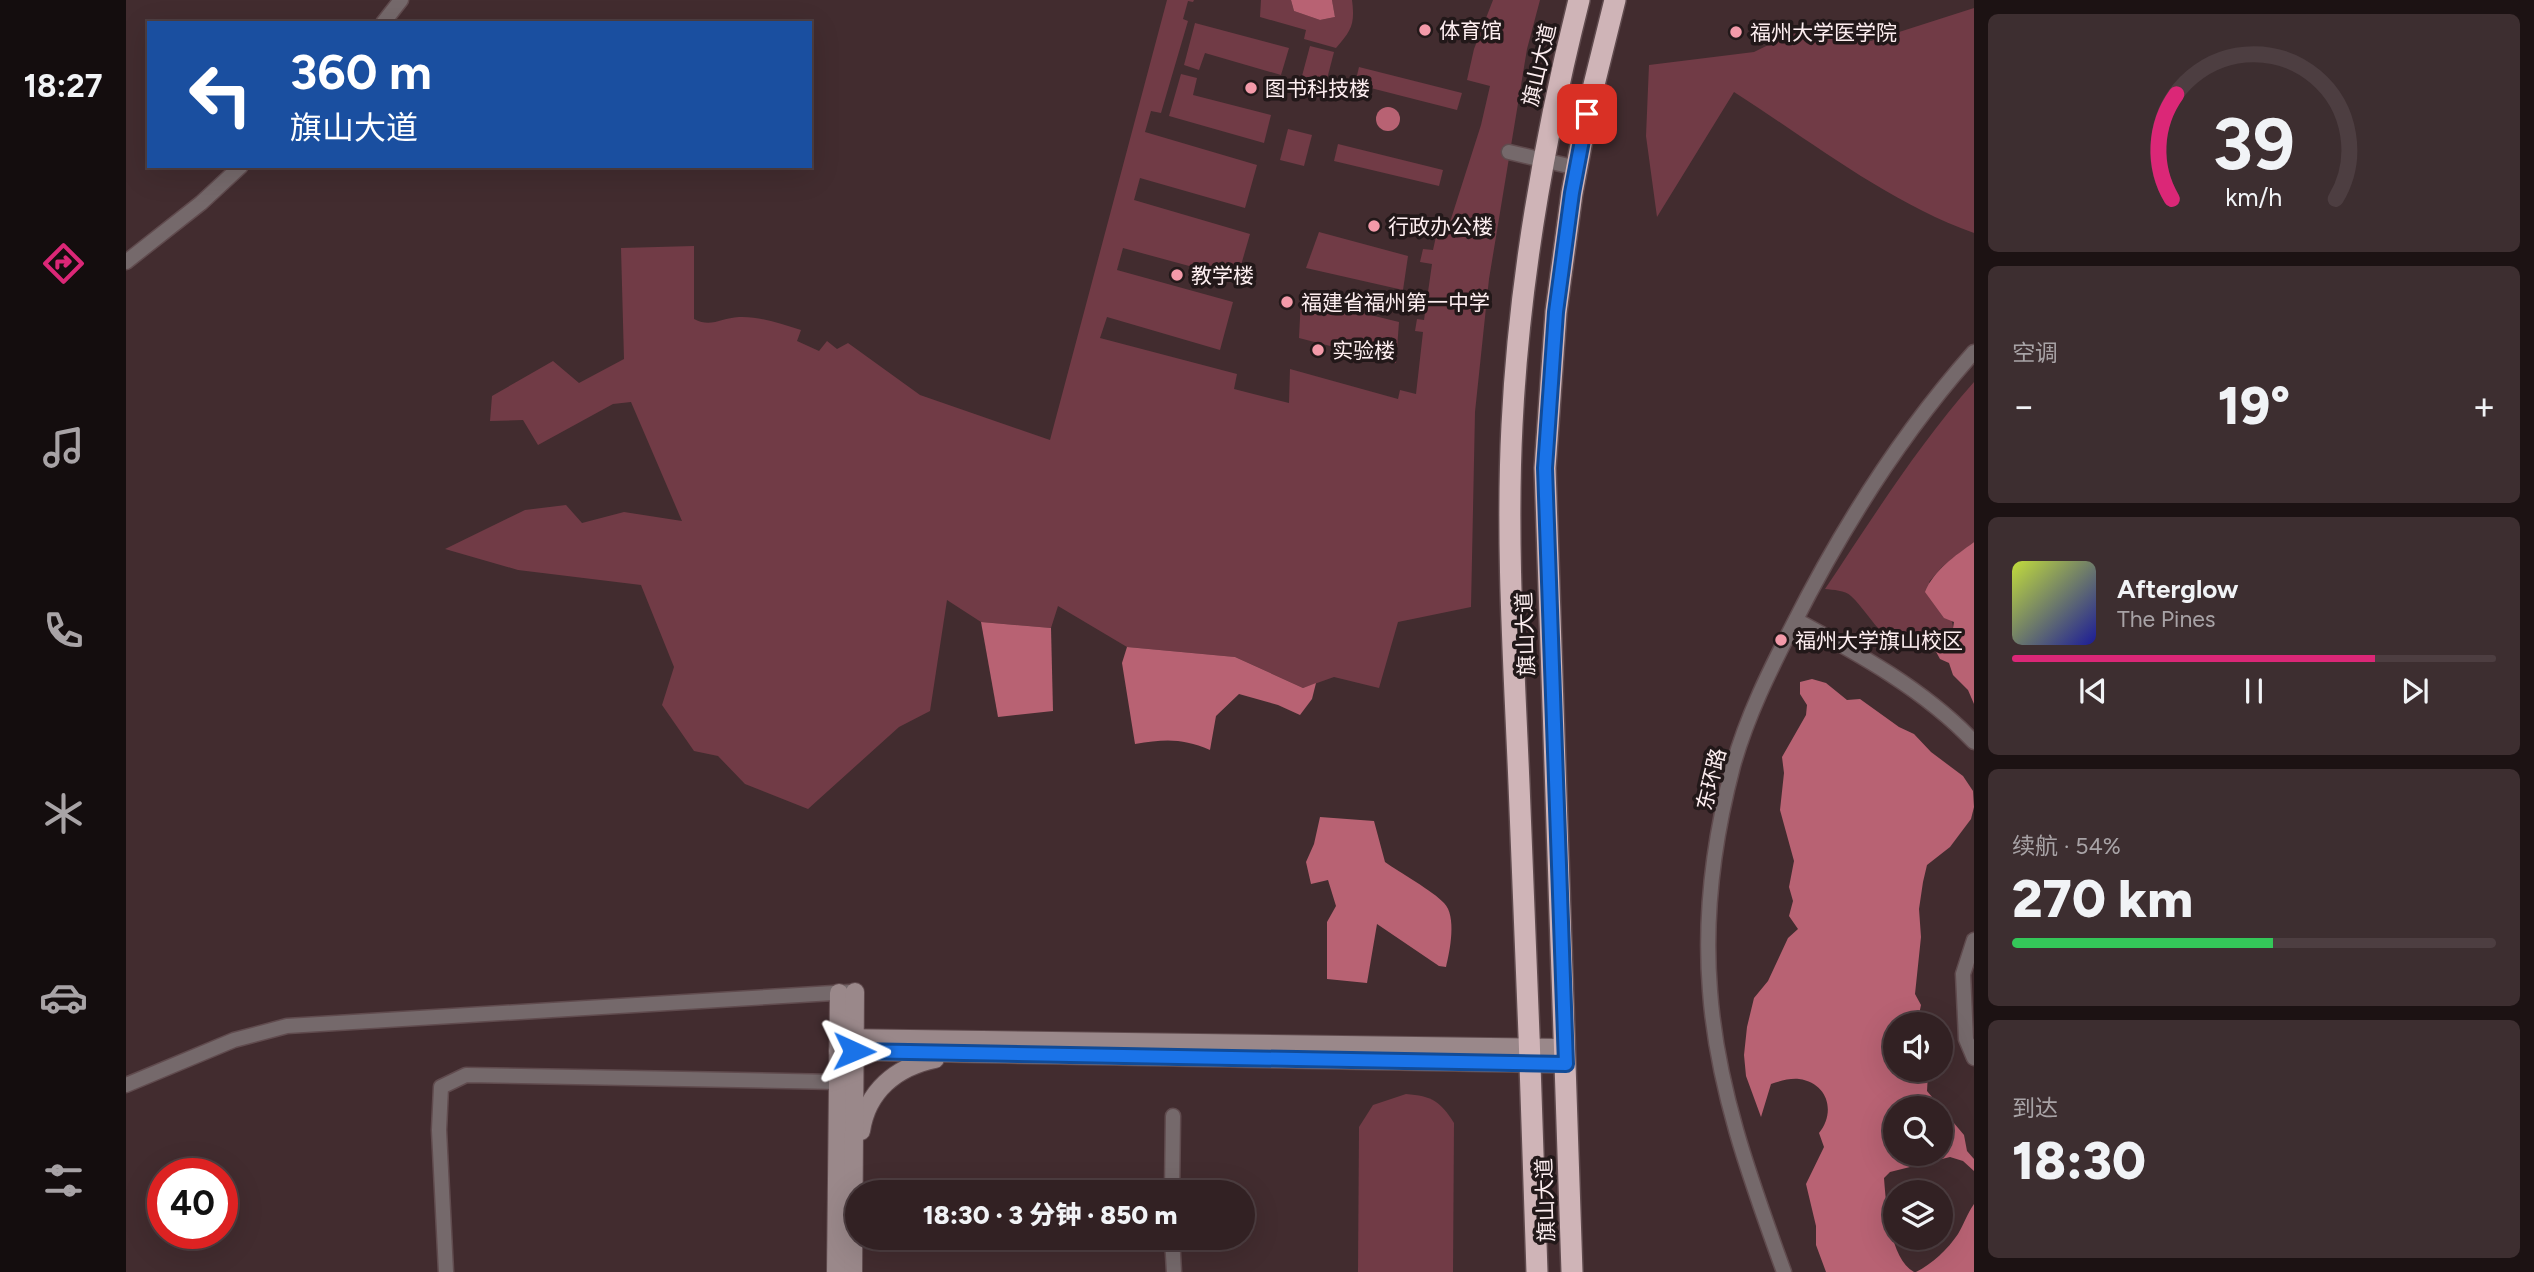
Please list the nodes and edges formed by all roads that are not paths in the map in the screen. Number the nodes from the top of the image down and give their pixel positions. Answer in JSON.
{"nodes":[{"id":1,"x":401,"y":0,"type":"edge"},
{"id":2,"x":1579,"y":0,"type":"edge"},
{"id":3,"x":1615,"y":0,"type":"edge"},
{"id":4,"x":385,"y":21,"type":"edge"},
{"id":5,"x":1509,"y":152,"type":"dead end"},
{"id":6,"x":1544,"y":160,"type":"junction"},
{"id":7,"x":239,"y":168,"type":"edge"},
{"id":8,"x":1577,"y":168,"type":"junction"},
{"id":9,"x":126,"y":262,"type":"edge"},
{"id":10,"x":1974,"y":352,"type":"edge"},
{"id":11,"x":1796,"y":620,"type":"junction"},
{"id":12,"x":1974,"y":742,"type":"edge"},
{"id":13,"x":1974,"y":940,"type":"edge"},
{"id":14,"x":1969,"y":985,"type":"edge"},
{"id":15,"x":847,"y":992,"type":"joint"},
{"id":16,"x":846,"y":1044,"type":"junction"},
{"id":17,"x":960,"y":1053,"type":"junction"},
{"id":18,"x":1530,"y":1056,"type":"junction"},
{"id":19,"x":1565,"y":1056,"type":"junction"},
{"id":20,"x":1974,"y":1058,"type":"edge"},
{"id":21,"x":837,"y":1083,"type":"junction"},
{"id":22,"x":126,"y":1085,"type":"edge"},
{"id":23,"x":1173,"y":1116,"type":"dead end"},
{"id":24,"x":854,"y":1177,"type":"junction"},
{"id":25,"x":1172,"y":1180,"type":"edge"},
{"id":26,"x":1173,"y":1250,"type":"edge"},
{"id":27,"x":446,"y":1272,"type":"edge"},
{"id":28,"x":836,"y":1272,"type":"edge"},
{"id":29,"x":853,"y":1272,"type":"edge"},
{"id":30,"x":1174,"y":1272,"type":"edge"},
{"id":31,"x":1537,"y":1272,"type":"edge"},
{"id":32,"x":1572,"y":1272,"type":"edge"},
{"id":33,"x":1784,"y":1272,"type":"edge"}],
"edges":[{"from":1,"to":4,"type":"street"},
{"from":2,"to":6,"type":"highway","name":"旗山大道"},
{"from":3,"to":8,"type":"highway","name":"旗山大道"},
{"from":5,"to":6,"type":"street"},
{"from":6,"to":8,"type":"street"},
{"from":6,"to":18,"type":"highway","name":"旗山大道"},
{"from":7,"to":9,"type":"street"},
{"from":8,"to":19,"type":"highway","name":"旗山大道"},
{"from":10,"to":11,"type":"street","name":"东环路"},
{"from":11,"to":12,"type":"street"},
{"from":11,"to":33,"type":"street","name":"东环路"},
{"from":13,"to":14,"type":"street"},
{"from":14,"to":20,"type":"street"},
{"from":15,"to":16,"type":"street"},
{"from":15,"to":22,"type":"street"},
{"from":16,"to":17,"type":"street"},
{"from":16,"to":18,"type":"street"},
{"from":16,"to":21,"type":"street"},
{"from":16,"to":24,"type":"street"},
{"from":17,"to":18,"type":"street"},
{"from":17,"to":24,"type":"street"},
{"from":18,"to":19,"type":"street"},
{"from":18,"to":31,"type":"highway","name":"旗山大道"},
{"from":19,"to":32,"type":"highway","name":"旗山大道"},
{"from":21,"to":27,"type":"street"},
{"from":21,"to":28,"type":"street"},
{"from":23,"to":25,"type":"street"},
{"from":24,"to":29,"type":"street"},
{"from":26,"to":30,"type":"street"}]}
